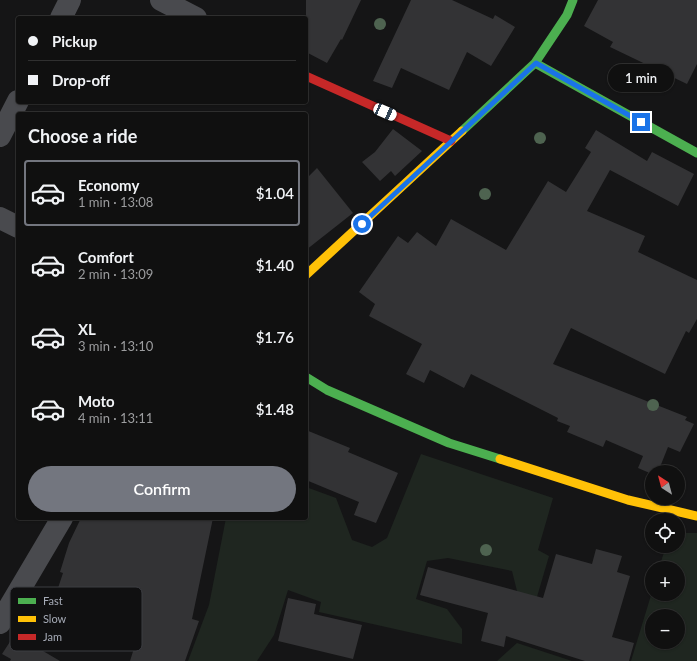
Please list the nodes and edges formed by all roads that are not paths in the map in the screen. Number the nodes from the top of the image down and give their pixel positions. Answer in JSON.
{"nodes":[{"id":1,"x":70,"y":0,"type":"edge"},
{"id":2,"x":161,"y":0,"type":"edge"},
{"id":3,"x":573,"y":0,"type":"edge"},
{"id":4,"x":62,"y":16,"type":"edge"},
{"id":5,"x":192,"y":16,"type":"edge"},
{"id":6,"x":536,"y":63,"type":"junction"},
{"id":7,"x":308,"y":77,"type":"edge"},
{"id":8,"x":16,"y":104,"type":"edge"},
{"id":9,"x":0,"y":136,"type":"edge"},
{"id":10,"x":451,"y":141,"type":"junction"},
{"id":11,"x":697,"y":153,"type":"edge"},
{"id":12,"x":0,"y":218,"type":"edge"},
{"id":13,"x":16,"y":226,"type":"edge"},
{"id":14,"x":308,"y":274,"type":"edge"},
{"id":15,"x":308,"y":378,"type":"edge"},
{"id":16,"x":697,"y":516,"type":"edge"},
{"id":17,"x":61,"y":520,"type":"edge"},
{"id":18,"x":18,"y":587,"type":"edge"},
{"id":19,"x":10,"y":600,"type":"edge"},
{"id":20,"x":3,"y":611,"type":"edge"}],
"edges":[{"from":1,"to":4,"type":"street"},
{"from":2,"to":5,"type":"street"},
{"from":3,"to":6,"type":"street"},
{"from":6,"to":10,"type":"street"},
{"from":6,"to":11,"type":"street"},
{"from":7,"to":10,"type":"street"},
{"from":8,"to":9,"type":"street"},
{"from":10,"to":14,"type":"street"},
{"from":12,"to":13,"type":"street"},
{"from":15,"to":16,"type":"street"},
{"from":17,"to":18,"type":"street"},
{"from":19,"to":20,"type":"street"}]}
